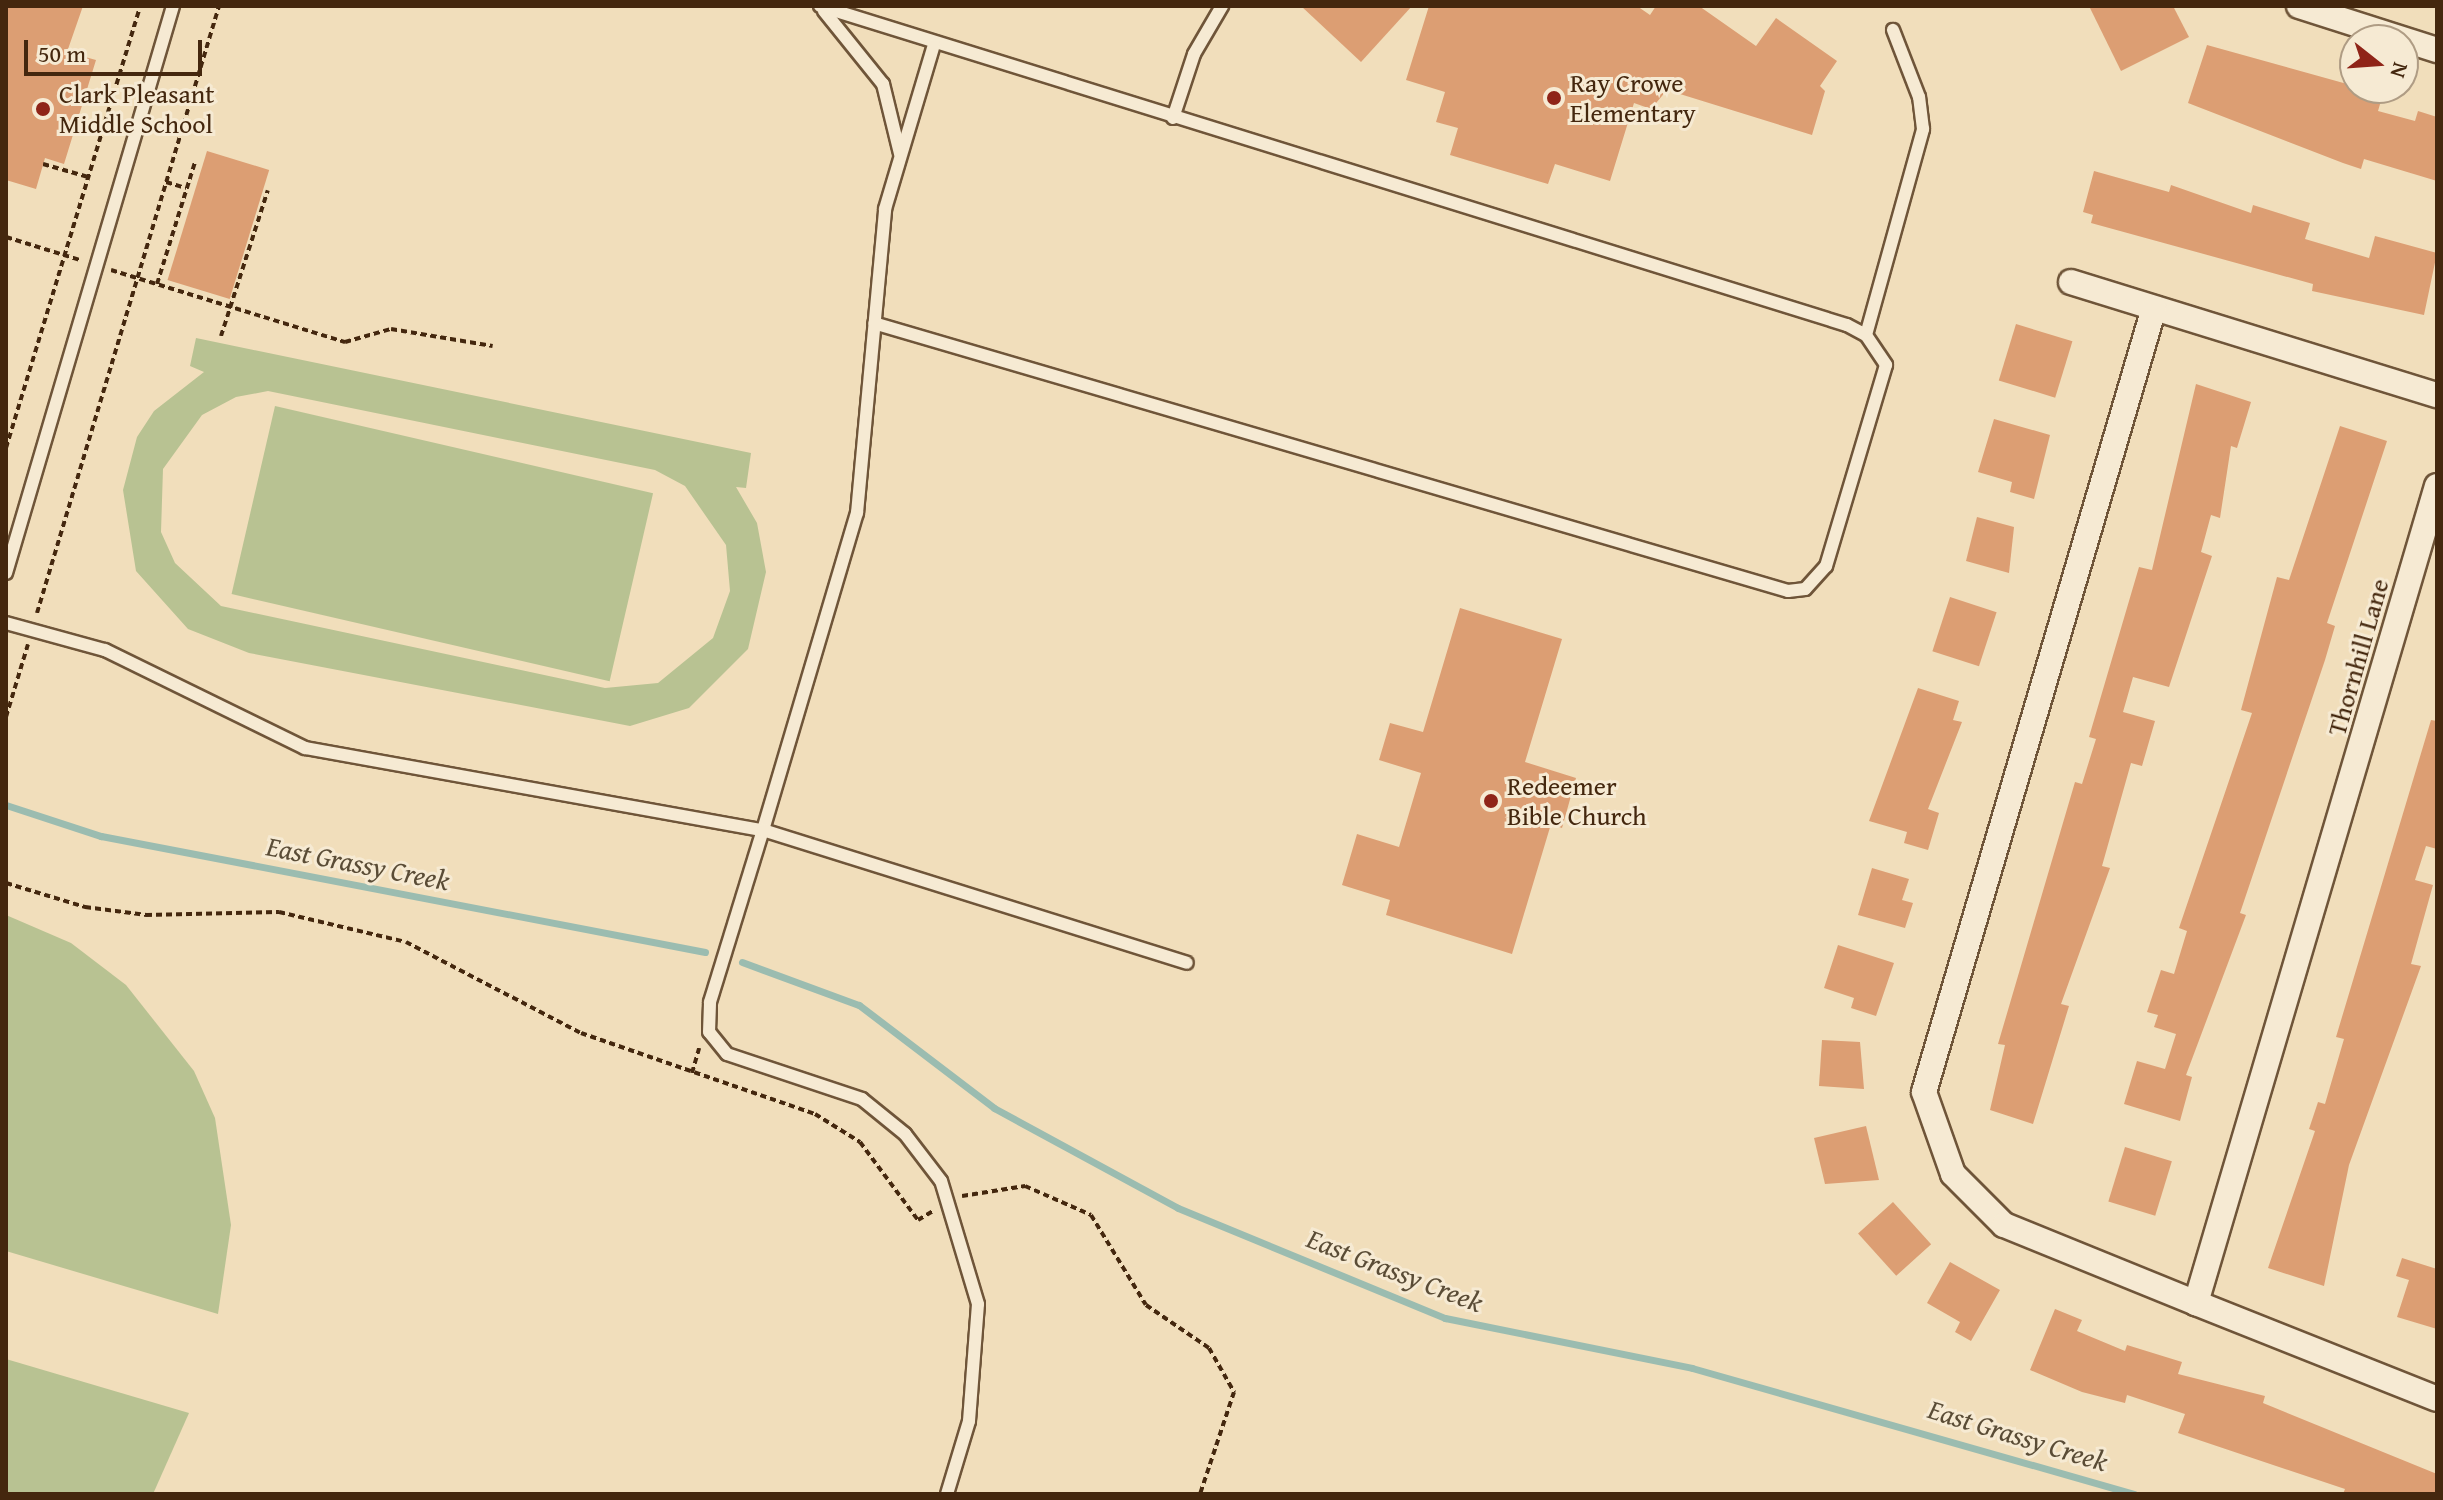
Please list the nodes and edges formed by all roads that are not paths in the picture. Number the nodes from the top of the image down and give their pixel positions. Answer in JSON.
{"nodes":[{"id":1,"x":173,"y":6,"type":"edge"},
{"id":2,"x":820,"y":6,"type":"edge"},
{"id":3,"x":1222,"y":6,"type":"edge"},
{"id":4,"x":2299,"y":6,"type":"edge"},
{"id":5,"x":1893,"y":30,"type":"dead end"},
{"id":6,"x":934,"y":45,"type":"junction"},
{"id":7,"x":2437,"y":50,"type":"edge"},
{"id":8,"x":1173,"y":118,"type":"junction"},
{"id":9,"x":900,"y":155,"type":"junction"},
{"id":10,"x":2071,"y":282,"type":"dead end"},
{"id":11,"x":2154,"y":308,"type":"junction"},
{"id":12,"x":874,"y":323,"type":"junction"},
{"id":13,"x":1866,"y":335,"type":"junction"},
{"id":14,"x":2437,"y":395,"type":"edge"},
{"id":15,"x":2437,"y":486,"type":"edge"},
{"id":16,"x":6,"y":573,"type":"edge"},
{"id":17,"x":6,"y":623,"type":"edge"},
{"id":18,"x":763,"y":830,"type":"junction"},
{"id":19,"x":1187,"y":963,"type":"dead end"},
{"id":20,"x":2196,"y":1303,"type":"junction"},
{"id":21,"x":2437,"y":1399,"type":"edge"},
{"id":22,"x":947,"y":1494,"type":"edge"}],
"edges":[{"from":1,"to":16,"type":"lane"},
{"from":2,"to":6,"type":"lane"},
{"from":2,"to":9,"type":"lane"},
{"from":3,"to":8,"type":"lane"},
{"from":4,"to":7,"type":"street"},
{"from":5,"to":13,"type":"lane"},
{"from":6,"to":8,"type":"lane"},
{"from":6,"to":9,"type":"lane"},
{"from":8,"to":13,"type":"lane"},
{"from":9,"to":12,"type":"lane"},
{"from":10,"to":11,"type":"street"},
{"from":11,"to":14,"type":"street"},
{"from":11,"to":20,"type":"street"},
{"from":12,"to":13,"type":"lane"},
{"from":12,"to":18,"type":"lane"},
{"from":15,"to":20,"type":"street","name":"Thornhill Lane"},
{"from":17,"to":18,"type":"lane"},
{"from":18,"to":19,"type":"lane"},
{"from":18,"to":22,"type":"lane"},
{"from":20,"to":21,"type":"street"}]}
